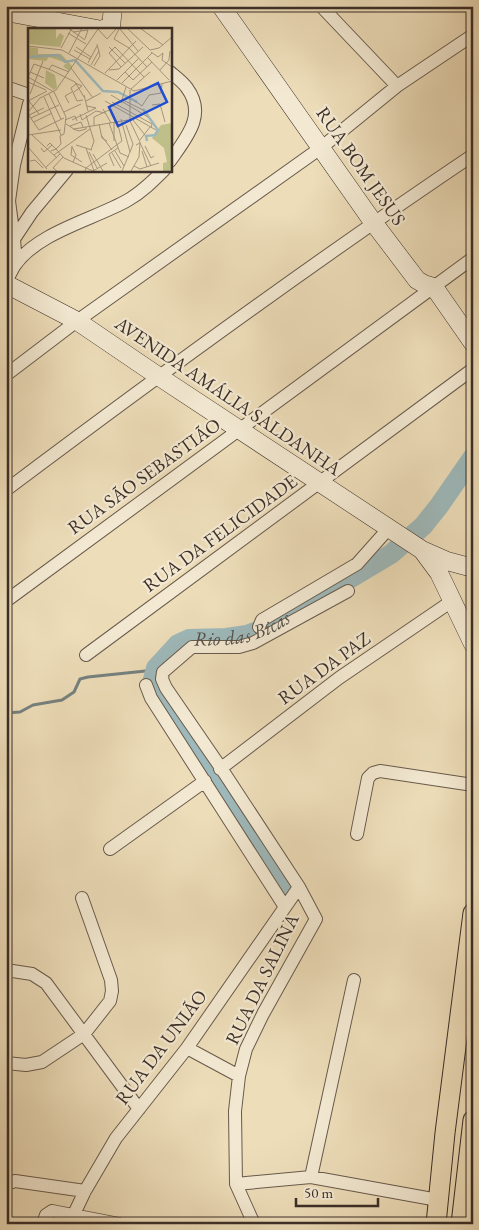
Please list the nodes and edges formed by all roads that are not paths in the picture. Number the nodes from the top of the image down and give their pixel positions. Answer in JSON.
{"nodes":[{"id":1,"x":113,"y":6,"type":"edge"},
{"id":2,"x":221,"y":6,"type":"edge"},
{"id":3,"x":324,"y":7,"type":"edge"},
{"id":4,"x":6,"y":12,"type":"edge"},
{"id":5,"x":100,"y":28,"type":"edge"},
{"id":6,"x":106,"y":28,"type":"edge"},
{"id":7,"x":473,"y":35,"type":"edge"},
{"id":8,"x":171,"y":73,"type":"edge"},
{"id":9,"x":397,"y":86,"type":"junction"},
{"id":10,"x":6,"y":87,"type":"edge"},
{"id":11,"x":28,"y":96,"type":"edge"},
{"id":12,"x":28,"y":108,"type":"edge"},
{"id":13,"x":322,"y":147,"type":"junction"},
{"id":14,"x":473,"y":155,"type":"edge"},
{"id":15,"x":171,"y":159,"type":"edge"},
{"id":16,"x":66,"y":171,"type":"edge"},
{"id":17,"x":163,"y":171,"type":"edge"},
{"id":18,"x":374,"y":222,"type":"junction"},
{"id":19,"x":14,"y":239,"type":"junction"},
{"id":20,"x":473,"y":258,"type":"edge"},
{"id":21,"x":16,"y":264,"type":"junction"},
{"id":22,"x":6,"y":283,"type":"edge"},
{"id":23,"x":434,"y":287,"type":"junction"},
{"id":24,"x":77,"y":321,"type":"junction"},
{"id":25,"x":473,"y":343,"type":"edge"},
{"id":26,"x":473,"y":369,"type":"edge"},
{"id":27,"x":6,"y":375,"type":"edge"},
{"id":28,"x":158,"y":376,"type":"junction"},
{"id":29,"x":239,"y":429,"type":"junction"},
{"id":30,"x":320,"y":483,"type":"junction"},
{"id":31,"x":6,"y":490,"type":"edge"},
{"id":32,"x":393,"y":530,"type":"junction"},
{"id":33,"x":443,"y":567,"type":"junction"},
{"id":34,"x":473,"y":568,"type":"edge"},
{"id":35,"x":348,"y":590,"type":"dead end"},
{"id":36,"x":6,"y":601,"type":"edge"},
{"id":37,"x":452,"y":601,"type":"junction"},
{"id":38,"x":262,"y":633,"type":"junction"},
{"id":39,"x":473,"y":644,"type":"edge"},
{"id":40,"x":86,"y":655,"type":"dead end"},
{"id":41,"x":146,"y":685,"type":"dead end"},
{"id":42,"x":220,"y":769,"type":"junction"},
{"id":43,"x":204,"y":782,"type":"junction"},
{"id":44,"x":473,"y":785,"type":"edge"},
{"id":45,"x":357,"y":834,"type":"dead end"},
{"id":46,"x":110,"y":849,"type":"dead end"},
{"id":47,"x":299,"y":887,"type":"junction"},
{"id":48,"x":82,"y":898,"type":"dead end"},
{"id":49,"x":285,"y":907,"type":"junction"},
{"id":50,"x":473,"y":913,"type":"edge"},
{"id":51,"x":470,"y":938,"type":"junction"},
{"id":52,"x":6,"y":970,"type":"edge"},
{"id":53,"x":354,"y":980,"type":"dead end"},
{"id":54,"x":473,"y":1016,"type":"edge"},
{"id":55,"x":84,"y":1034,"type":"junction"},
{"id":56,"x":187,"y":1048,"type":"junction"},
{"id":57,"x":6,"y":1063,"type":"edge"},
{"id":58,"x":239,"y":1076,"type":"junction"},
{"id":59,"x":139,"y":1109,"type":"junction"},
{"id":60,"x":473,"y":1120,"type":"edge"},
{"id":61,"x":445,"y":1133,"type":"junction"},
{"id":62,"x":311,"y":1177,"type":"junction"},
{"id":63,"x":6,"y":1184,"type":"edge"},
{"id":64,"x":236,"y":1184,"type":"junction"},
{"id":65,"x":85,"y":1191,"type":"junction"},
{"id":66,"x":438,"y":1200,"type":"junction"},
{"id":67,"x":465,"y":1207,"type":"edge"},
{"id":68,"x":74,"y":1214,"type":"junction"},
{"id":69,"x":117,"y":1223,"type":"edge"},
{"id":70,"x":43,"y":1224,"type":"edge"},
{"id":71,"x":254,"y":1224,"type":"edge"},
{"id":72,"x":436,"y":1224,"type":"edge"}],
"edges":[{"from":1,"to":6,"type":"main road"},
{"from":2,"to":13,"type":"main road","name":"RUA BOM JESUS"},
{"from":3,"to":9,"type":"street"},
{"from":4,"to":5,"type":"main road"},
{"from":7,"to":9,"type":"street"},
{"from":8,"to":15,"type":"street"},
{"from":9,"to":13,"type":"street"},
{"from":10,"to":11,"type":"street"},
{"from":12,"to":19,"type":"street"},
{"from":13,"to":18,"type":"main road","name":"RUA BOM JESUS"},
{"from":13,"to":24,"type":"street"},
{"from":14,"to":18,"type":"street"},
{"from":16,"to":19,"type":"street"},
{"from":17,"to":21,"type":"street"},
{"from":18,"to":23,"type":"main road","name":"RUA BOM JESUS"},
{"from":18,"to":28,"type":"street"},
{"from":19,"to":21,"type":"street"},
{"from":20,"to":23,"type":"street","name":"RUA SÃO SEBASTIÃO"},
{"from":21,"to":22,"type":"street"},
{"from":22,"to":24,"type":"main road","name":"AVENIDA AMÁLIA SALDANHA"},
{"from":23,"to":25,"type":"main road","name":"RUA BOM JESUS"},
{"from":23,"to":29,"type":"street","name":"RUA SÃO SEBASTIÃO"},
{"from":24,"to":27,"type":"street"},
{"from":24,"to":28,"type":"main road","name":"AVENIDA AMÁLIA SALDANHA"},
{"from":26,"to":30,"type":"street","name":"RUA DA FELICIDADE"},
{"from":28,"to":29,"type":"main road","name":"AVENIDA AMÁLIA SALDANHA"},
{"from":28,"to":31,"type":"street"},
{"from":29,"to":30,"type":"main road","name":"AVENIDA AMÁLIA SALDANHA"},
{"from":29,"to":36,"type":"street","name":"RUA SÃO SEBASTIÃO"},
{"from":30,"to":32,"type":"main road","name":"AVENIDA AMÁLIA SALDANHA"},
{"from":30,"to":40,"type":"street","name":"RUA DA FELICIDADE"},
{"from":32,"to":33,"type":"main road","name":"AVENIDA AMÁLIA SALDANHA"},
{"from":32,"to":38,"type":"street"},
{"from":33,"to":34,"type":"main road"},
{"from":33,"to":37,"type":"main road","name":"AVENIDA AMÁLIA SALDANHA"},
{"from":35,"to":38,"type":"street"},
{"from":37,"to":39,"type":"main road","name":"AVENIDA AMÁLIA SALDANHA"},
{"from":37,"to":42,"type":"street","name":"RUA DA PAZ"},
{"from":38,"to":42,"type":"street","name":"RUA DA SALINA"},
{"from":41,"to":43,"type":"street"},
{"from":42,"to":47,"type":"street","name":"RUA DA SALINA"},
{"from":43,"to":46,"type":"street"},
{"from":43,"to":49,"type":"street"},
{"from":44,"to":45,"type":"street"},
{"from":47,"to":49,"type":"street","name":"RUA DA UNIÃO"},
{"from":47,"to":58,"type":"street","name":"RUA DA SALINA"},
{"from":48,"to":55,"type":"street"},
{"from":49,"to":56,"type":"street","name":"RUA DA UNIÃO"},
{"from":50,"to":51,"type":"main road"},
{"from":51,"to":54,"type":"main road"},
{"from":51,"to":61,"type":"main road"},
{"from":52,"to":55,"type":"street"},
{"from":53,"to":62,"type":"street"},
{"from":55,"to":57,"type":"street"},
{"from":55,"to":59,"type":"street"},
{"from":56,"to":58,"type":"street"},
{"from":56,"to":59,"type":"street","name":"RUA DA UNIÃO"},
{"from":58,"to":64,"type":"street","name":"RUA DA SALINA"},
{"from":59,"to":65,"type":"street","name":"RUA DA UNIÃO"},
{"from":60,"to":67,"type":"main road"},
{"from":61,"to":66,"type":"main road"},
{"from":61,"to":67,"type":"main road"},
{"from":62,"to":64,"type":"street"},
{"from":62,"to":66,"type":"street"},
{"from":63,"to":65,"type":"street"},
{"from":64,"to":71,"type":"street","name":"RUA DA SALINA"},
{"from":65,"to":68,"type":"street","name":"RUA DA UNIÃO"},
{"from":66,"to":72,"type":"main road"},
{"from":68,"to":69,"type":"street"},
{"from":68,"to":70,"type":"street"}]}
